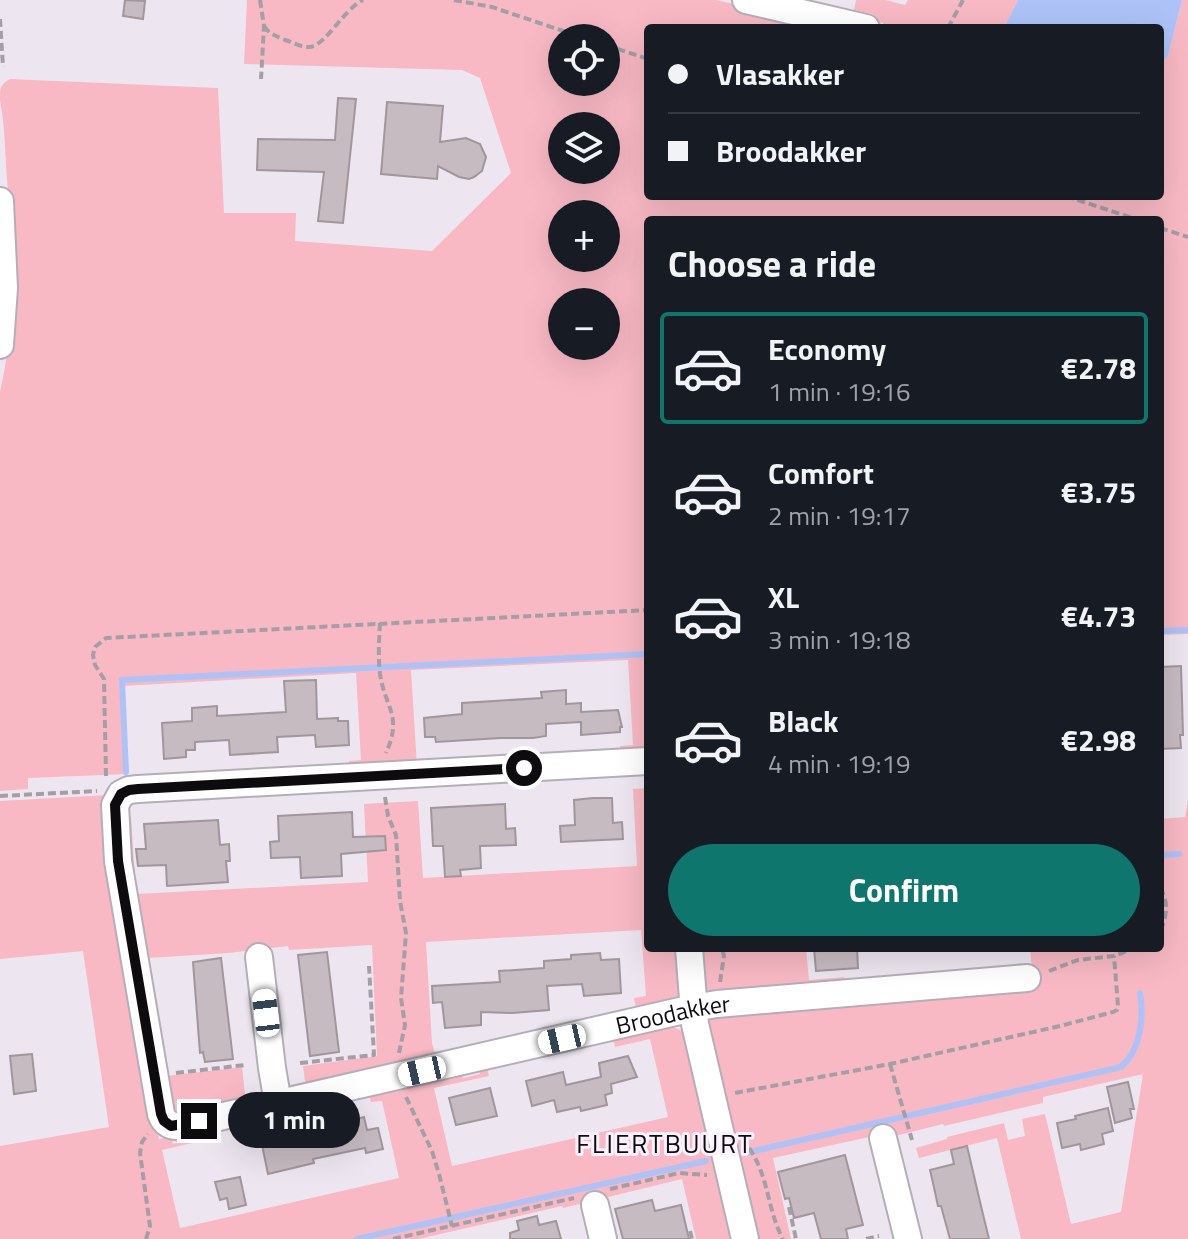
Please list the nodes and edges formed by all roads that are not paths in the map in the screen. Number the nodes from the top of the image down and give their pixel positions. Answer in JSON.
{"nodes":[{"id":1,"x":746,"y":0,"type":"edge"},
{"id":2,"x":849,"y":24,"type":"edge"},
{"id":3,"x":0,"y":201,"type":"edge"},
{"id":4,"x":0,"y":345,"type":"edge"},
{"id":5,"x":644,"y":761,"type":"edge"},
{"id":6,"x":690,"y":952,"type":"edge"},
{"id":7,"x":259,"y":957,"type":"dead end"},
{"id":8,"x":1027,"y":978,"type":"road end"},
{"id":9,"x":705,"y":1006,"type":"junction"},
{"id":10,"x":278,"y":1103,"type":"junction"},
{"id":11,"x":883,"y":1138,"type":"dead end"},
{"id":12,"x":595,"y":1205,"type":"dead end"},
{"id":13,"x":603,"y":1239,"type":"edge"},
{"id":14,"x":745,"y":1239,"type":"edge"},
{"id":15,"x":908,"y":1239,"type":"edge"}],
"edges":[{"from":1,"to":2,"type":"street"},
{"from":3,"to":4,"type":"street"},
{"from":5,"to":10,"type":"street","name":"Broodakker"},
{"from":6,"to":9,"type":"street"},
{"from":7,"to":10,"type":"street"},
{"from":8,"to":9,"type":"street","name":"Broodakker"},
{"from":9,"to":10,"type":"street","name":"Broodakker"},
{"from":9,"to":14,"type":"street"},
{"from":11,"to":15,"type":"street"},
{"from":12,"to":13,"type":"street"}]}
